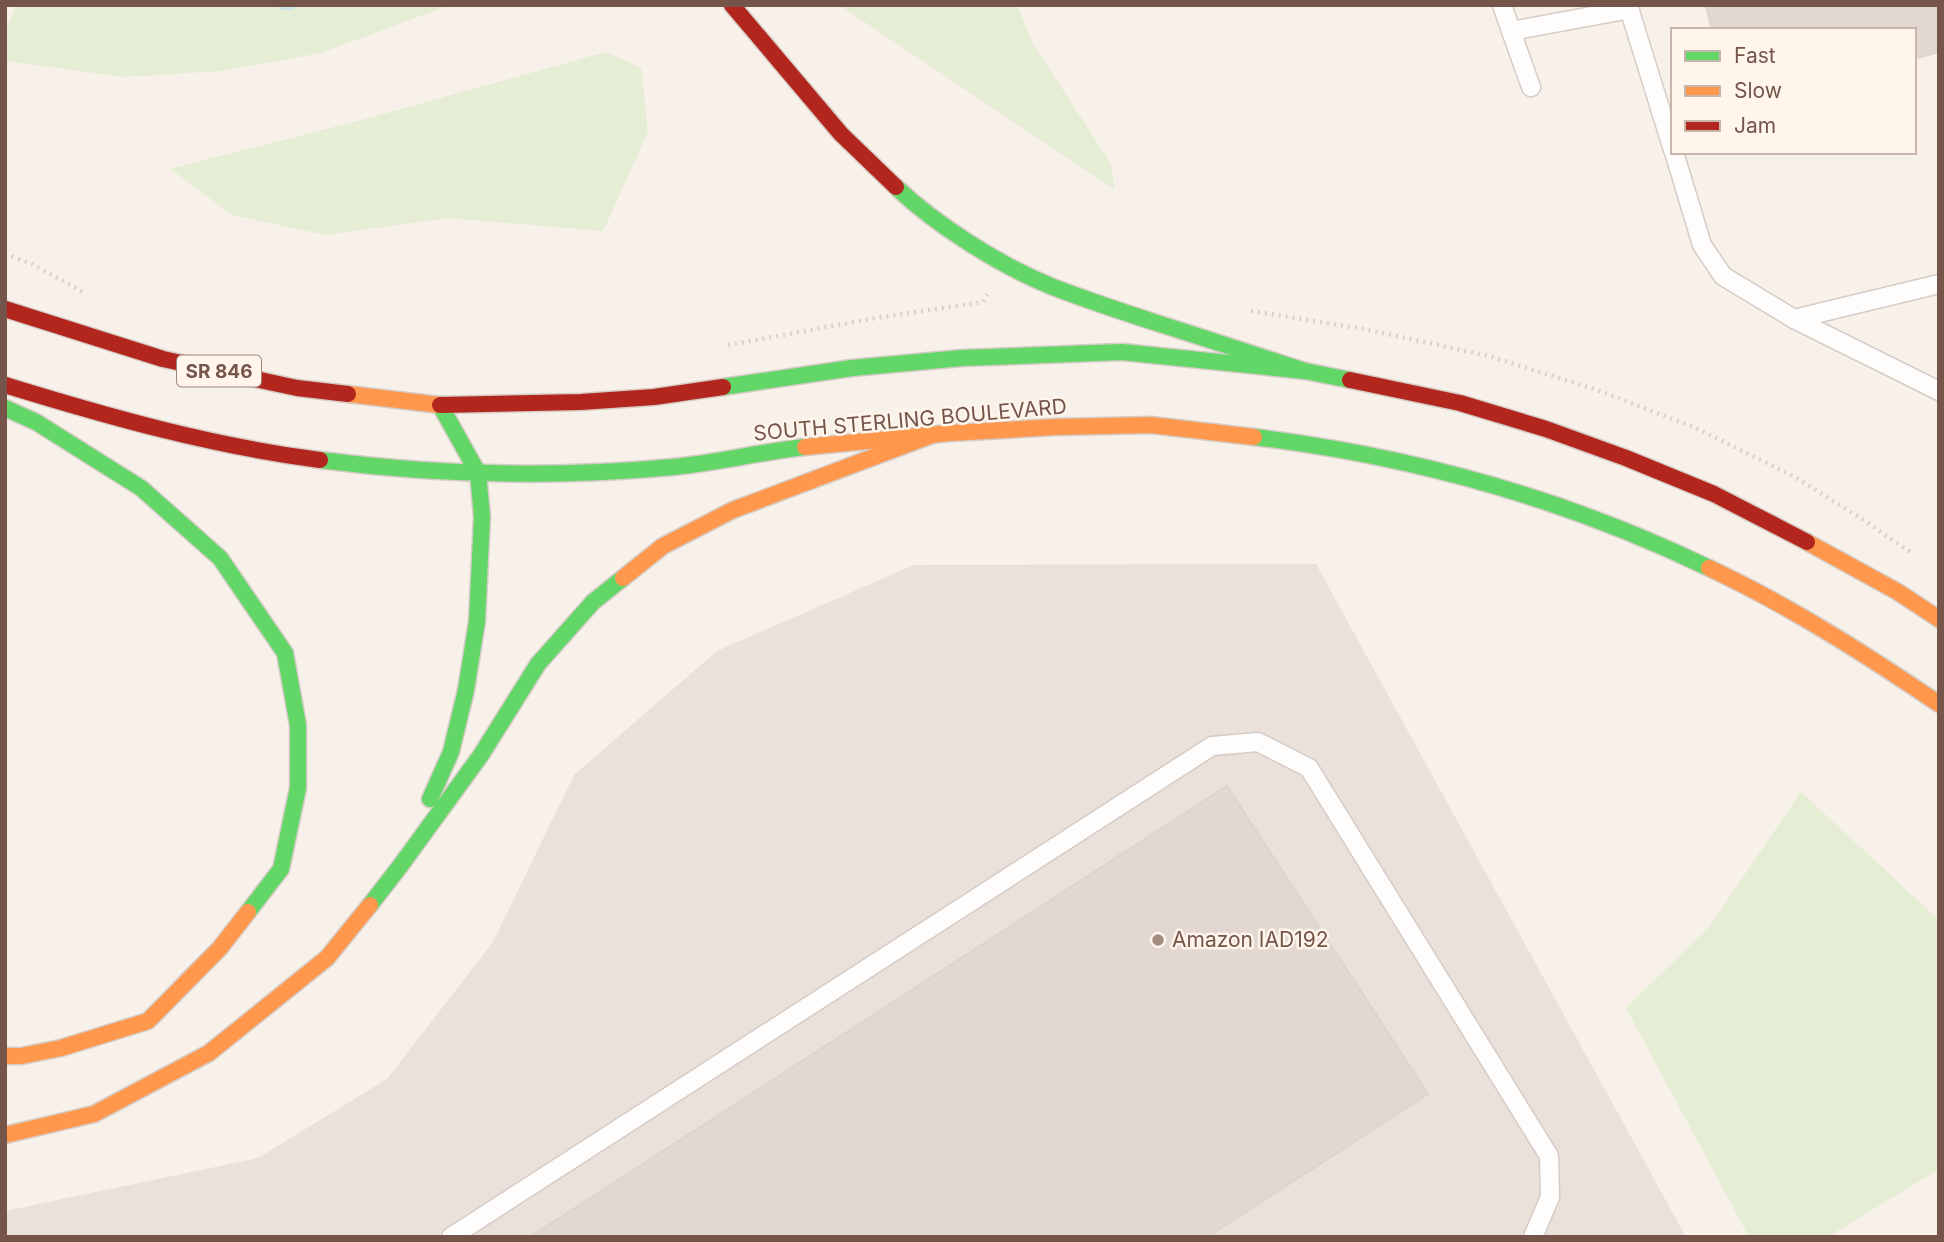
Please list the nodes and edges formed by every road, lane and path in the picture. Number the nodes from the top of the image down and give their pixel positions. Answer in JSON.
{"nodes":[{"id":1,"x":732,"y":5,"type":"edge"},
{"id":2,"x":1502,"y":5,"type":"edge"},
{"id":3,"x":1629,"y":7,"type":"edge"},
{"id":4,"x":1511,"y":32,"type":"junction"},
{"id":5,"x":1531,"y":87,"type":"dead end"},
{"id":6,"x":1671,"y":144,"type":"edge"},
{"id":7,"x":1674,"y":154,"type":"edge"},
{"id":8,"x":1939,"y":284,"type":"edge"},
{"id":9,"x":5,"y":309,"type":"edge"},
{"id":10,"x":1794,"y":318,"type":"junction"},
{"id":11,"x":1305,"y":371,"type":"junction"},
{"id":12,"x":5,"y":385,"type":"edge"},
{"id":13,"x":1939,"y":391,"type":"edge"},
{"id":14,"x":440,"y":405,"type":"junction"},
{"id":15,"x":5,"y":408,"type":"edge"},
{"id":16,"x":932,"y":435,"type":"junction"},
{"id":17,"x":478,"y":473,"type":"junction"},
{"id":18,"x":1939,"y":619,"type":"edge"},
{"id":19,"x":1939,"y":704,"type":"edge"},
{"id":20,"x":401,"y":865,"type":"junction"},
{"id":21,"x":5,"y":1056,"type":"edge"},
{"id":22,"x":5,"y":1135,"type":"edge"},
{"id":23,"x":451,"y":1237,"type":"edge"},
{"id":24,"x":1533,"y":1237,"type":"edge"}],
"edges":[{"from":1,"to":11,"type":"main road"},
{"from":2,"to":4,"type":"lane"},
{"from":3,"to":4,"type":"lane"},
{"from":3,"to":6,"type":"lane"},
{"from":4,"to":5,"type":"lane"},
{"from":7,"to":10,"type":"lane"},
{"from":8,"to":10,"type":"lane"},
{"from":9,"to":14,"type":"main road","number":"SR 846"},
{"from":10,"to":13,"type":"lane"},
{"from":11,"to":14,"type":"main road","number":"SR 846"},
{"from":11,"to":18,"type":"main road","number":"SR 846"},
{"from":12,"to":17,"type":"main road","name":"SOUTH STERLING BOULEVARD"},
{"from":14,"to":17,"type":"main road"},
{"from":15,"to":21,"type":"main road"},
{"from":16,"to":17,"type":"main road","name":"SOUTH STERLING BOULEVARD"},
{"from":16,"to":19,"type":"main road","name":"SOUTH STERLING BOULEVARD"},
{"from":16,"to":20,"type":"main road"},
{"from":17,"to":20,"type":"main road"},
{"from":20,"to":22,"type":"main road"},
{"from":23,"to":24,"type":"lane"}]}
